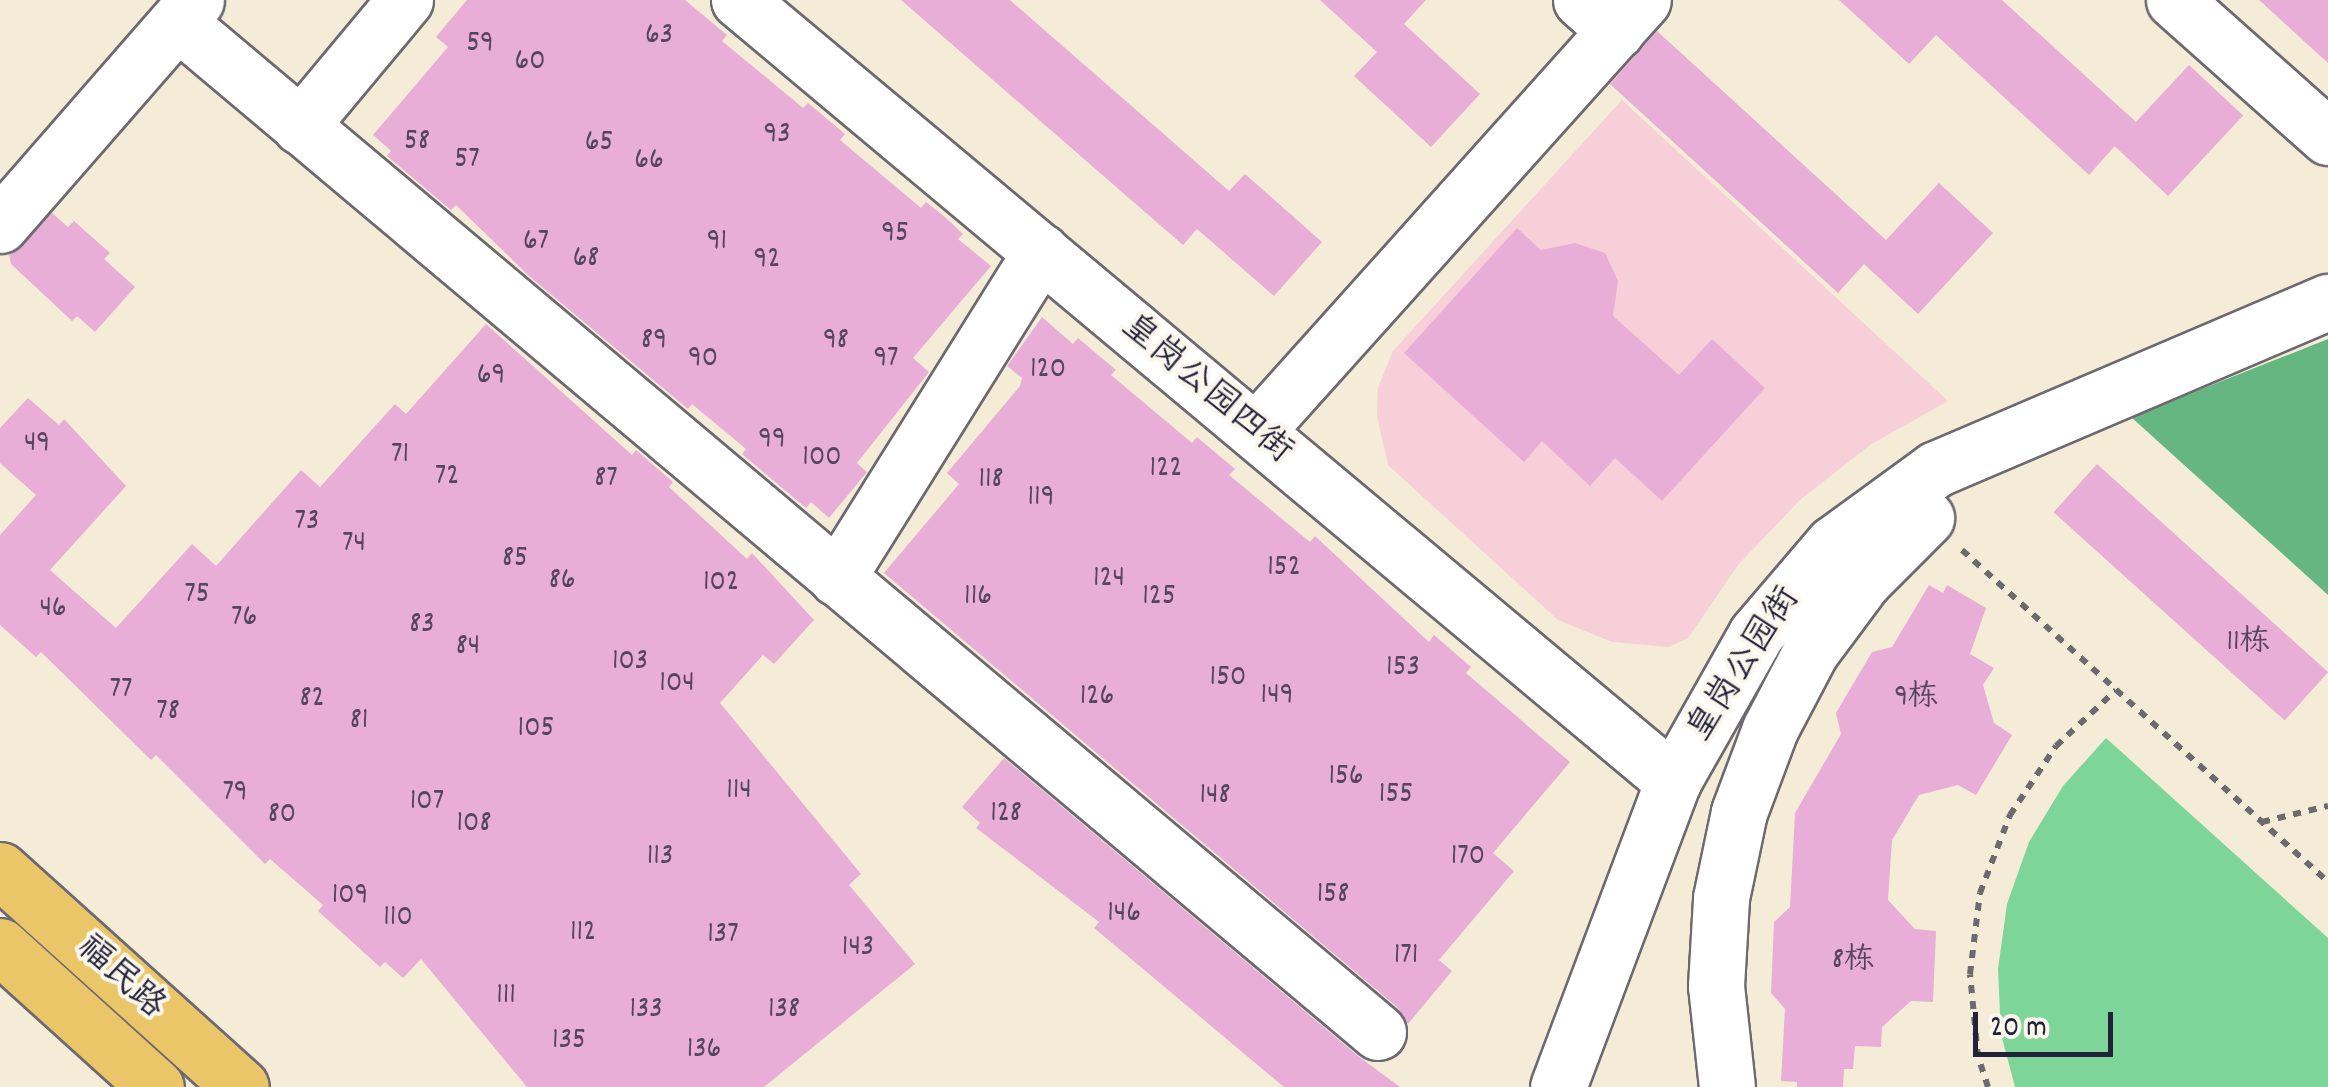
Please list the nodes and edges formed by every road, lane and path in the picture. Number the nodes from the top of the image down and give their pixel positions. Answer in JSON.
{"nodes":[{"id":1,"x":405,"y":0,"type":"edge"},
{"id":2,"x":739,"y":0,"type":"edge"},
{"id":3,"x":2174,"y":0,"type":"edge"},
{"id":4,"x":1613,"y":10,"type":"edge"},
{"id":5,"x":187,"y":12,"type":"edge"},
{"id":6,"x":300,"y":126,"type":"junction"},
{"id":7,"x":2328,"y":137,"type":"edge"},
{"id":8,"x":0,"y":225,"type":"edge"},
{"id":9,"x":1041,"y":252,"type":"junction"},
{"id":10,"x":2328,"y":302,"type":"edge"},
{"id":11,"x":1256,"y":432,"type":"junction"},
{"id":12,"x":1926,"y":518,"type":"joint"},
{"id":13,"x":837,"y":578,"type":"junction"},
{"id":14,"x":2116,"y":690,"type":"junction"},
{"id":15,"x":1673,"y":781,"type":"junction"},
{"id":16,"x":2328,"y":806,"type":"edge"},
{"id":17,"x":2262,"y":822,"type":"junction"},
{"id":18,"x":0,"y":870,"type":"edge"},
{"id":19,"x":2328,"y":882,"type":"edge"},
{"id":20,"x":0,"y":946,"type":"edge"},
{"id":21,"x":1378,"y":1032,"type":"dead end"},
{"id":22,"x":156,"y":1087,"type":"edge"},
{"id":23,"x":241,"y":1087,"type":"edge"},
{"id":24,"x":1558,"y":1087,"type":"edge"},
{"id":25,"x":1727,"y":1087,"type":"edge"},
{"id":26,"x":1988,"y":1087,"type":"edge"}],
"edges":[{"from":1,"to":6,"type":"street"},
{"from":2,"to":9,"type":"street","name":"皇岗公园四街"},
{"from":3,"to":7,"type":"street"},
{"from":4,"to":11,"type":"street"},
{"from":5,"to":6,"type":"street"},
{"from":5,"to":8,"type":"street"},
{"from":6,"to":13,"type":"street"},
{"from":9,"to":11,"type":"street","name":"皇岗公园四街"},
{"from":9,"to":13,"type":"street"},
{"from":10,"to":15,"type":"street","name":"皇岗公园街"},
{"from":11,"to":15,"type":"street","name":"皇岗公园四街"},
{"from":12,"to":14,"type":"path"},
{"from":12,"to":25,"type":"street"},
{"from":13,"to":21,"type":"street"},
{"from":14,"to":17,"type":"path"},
{"from":14,"to":26,"type":"path"},
{"from":15,"to":24,"type":"street","name":"皇岗公园街"},
{"from":16,"to":17,"type":"path"},
{"from":17,"to":19,"type":"path"},
{"from":18,"to":23,"type":"main road","name":"福民路"},
{"from":20,"to":22,"type":"main road","name":"福民路"}]}
